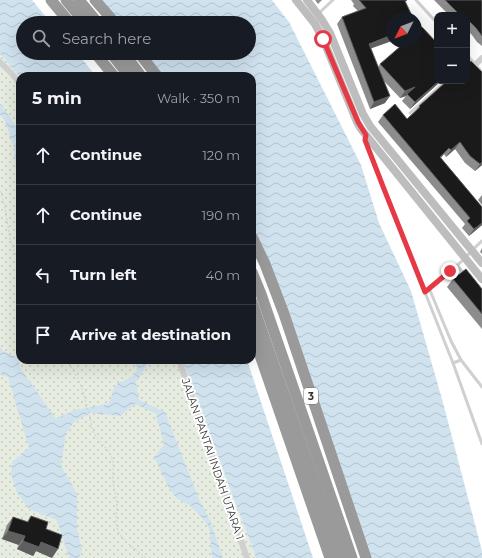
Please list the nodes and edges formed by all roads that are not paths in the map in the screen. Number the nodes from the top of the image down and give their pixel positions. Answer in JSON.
{"nodes":[{"id":1,"x":51,"y":0,"type":"edge"},
{"id":2,"x":66,"y":0,"type":"edge"},
{"id":3,"x":79,"y":0,"type":"edge"},
{"id":4,"x":95,"y":0,"type":"edge"},
{"id":5,"x":296,"y":0,"type":"edge"},
{"id":6,"x":307,"y":0,"type":"edge"},
{"id":7,"x":333,"y":0,"type":"edge"},
{"id":8,"x":416,"y":0,"type":"edge"},
{"id":9,"x":64,"y":16,"type":"edge"},
{"id":10,"x":79,"y":16,"type":"edge"},
{"id":11,"x":92,"y":16,"type":"edge"},
{"id":12,"x":109,"y":16,"type":"edge"},
{"id":13,"x":314,"y":16,"type":"junction"},
{"id":14,"x":434,"y":19,"type":"edge"},
{"id":15,"x":470,"y":58,"type":"edge"},
{"id":16,"x":482,"y":58,"type":"edge"},
{"id":17,"x":101,"y":60,"type":"edge"},
{"id":18,"x":116,"y":60,"type":"edge"},
{"id":19,"x":129,"y":60,"type":"edge"},
{"id":20,"x":144,"y":60,"type":"edge"},
{"id":21,"x":0,"y":62,"type":"edge"},
{"id":22,"x":476,"y":64,"type":"junction"},
{"id":23,"x":111,"y":72,"type":"edge"},
{"id":24,"x":126,"y":72,"type":"edge"},
{"id":25,"x":138,"y":72,"type":"edge"},
{"id":26,"x":154,"y":72,"type":"edge"},
{"id":27,"x":482,"y":72,"type":"edge"},
{"id":28,"x":16,"y":79,"type":"edge"},
{"id":29,"x":443,"y":84,"type":"edge"},
{"id":30,"x":410,"y":113,"type":"dead end"},
{"id":31,"x":366,"y":135,"type":"junction"},
{"id":32,"x":482,"y":241,"type":"edge"},
{"id":33,"x":256,"y":245,"type":"edge"},
{"id":34,"x":471,"y":250,"type":"junction"},
{"id":35,"x":465,"y":258,"type":"junction"},
{"id":36,"x":482,"y":263,"type":"edge"},
{"id":37,"x":457,"y":265,"type":"junction"},
{"id":38,"x":467,"y":277,"type":"edge"},
{"id":39,"x":482,"y":279,"type":"edge"},
{"id":40,"x":256,"y":282,"type":"edge"},
{"id":41,"x":429,"y":288,"type":"junction"},
{"id":42,"x":425,"y":292,"type":"junction"},
{"id":43,"x":256,"y":314,"type":"edge"},
{"id":44,"x":256,"y":344,"type":"edge"},
{"id":45,"x":461,"y":360,"type":"junction"},
{"id":46,"x":453,"y":363,"type":"junction"},
{"id":47,"x":180,"y":364,"type":"edge"},
{"id":48,"x":482,"y":387,"type":"edge"},
{"id":49,"x":482,"y":444,"type":"edge"},
{"id":50,"x":247,"y":558,"type":"edge"},
{"id":51,"x":330,"y":558,"type":"edge"},
{"id":52,"x":341,"y":558,"type":"edge"},
{"id":53,"x":352,"y":558,"type":"edge"},
{"id":54,"x":366,"y":558,"type":"edge"}],
"edges":[{"from":1,"to":9,"type":"highway"},
{"from":2,"to":10,"type":"highway"},
{"from":3,"to":11,"type":"highway"},
{"from":4,"to":12,"type":"highway"},
{"from":5,"to":13,"type":"street"},
{"from":6,"to":13,"type":"street"},
{"from":7,"to":13,"type":"lane"},
{"from":8,"to":14,"type":"lane"},
{"from":13,"to":31,"type":"street"},
{"from":13,"to":34,"type":"street"},
{"from":15,"to":22,"type":"lane"},
{"from":16,"to":22,"type":"street"},
{"from":17,"to":23,"type":"highway"},
{"from":18,"to":24,"type":"highway"},
{"from":19,"to":25,"type":"highway"},
{"from":20,"to":26,"type":"highway"},
{"from":21,"to":28,"type":"street"},
{"from":22,"to":27,"type":"lane"},
{"from":29,"to":30,"type":"lane"},
{"from":31,"to":35,"type":"street"},
{"from":31,"to":42,"type":"lane"},
{"from":32,"to":34,"type":"lane"},
{"from":33,"to":54,"type":"highway","number":"3"},
{"from":34,"to":35,"type":"lane"},
{"from":34,"to":36,"type":"street"},
{"from":35,"to":37,"type":"lane"},
{"from":35,"to":39,"type":"street"},
{"from":37,"to":38,"type":"lane"},
{"from":37,"to":41,"type":"lane"},
{"from":40,"to":53,"type":"highway","number":"3"},
{"from":41,"to":42,"type":"lane"},
{"from":41,"to":45,"type":"lane"},
{"from":42,"to":46,"type":"lane"},
{"from":43,"to":52,"type":"highway","number":"3"},
{"from":44,"to":51,"type":"highway"},
{"from":45,"to":46,"type":"lane"},
{"from":45,"to":48,"type":"lane"},
{"from":46,"to":49,"type":"lane"},
{"from":47,"to":50,"type":"street","name":"JALAN PANTAI INDAH UTARA 1"}]}
